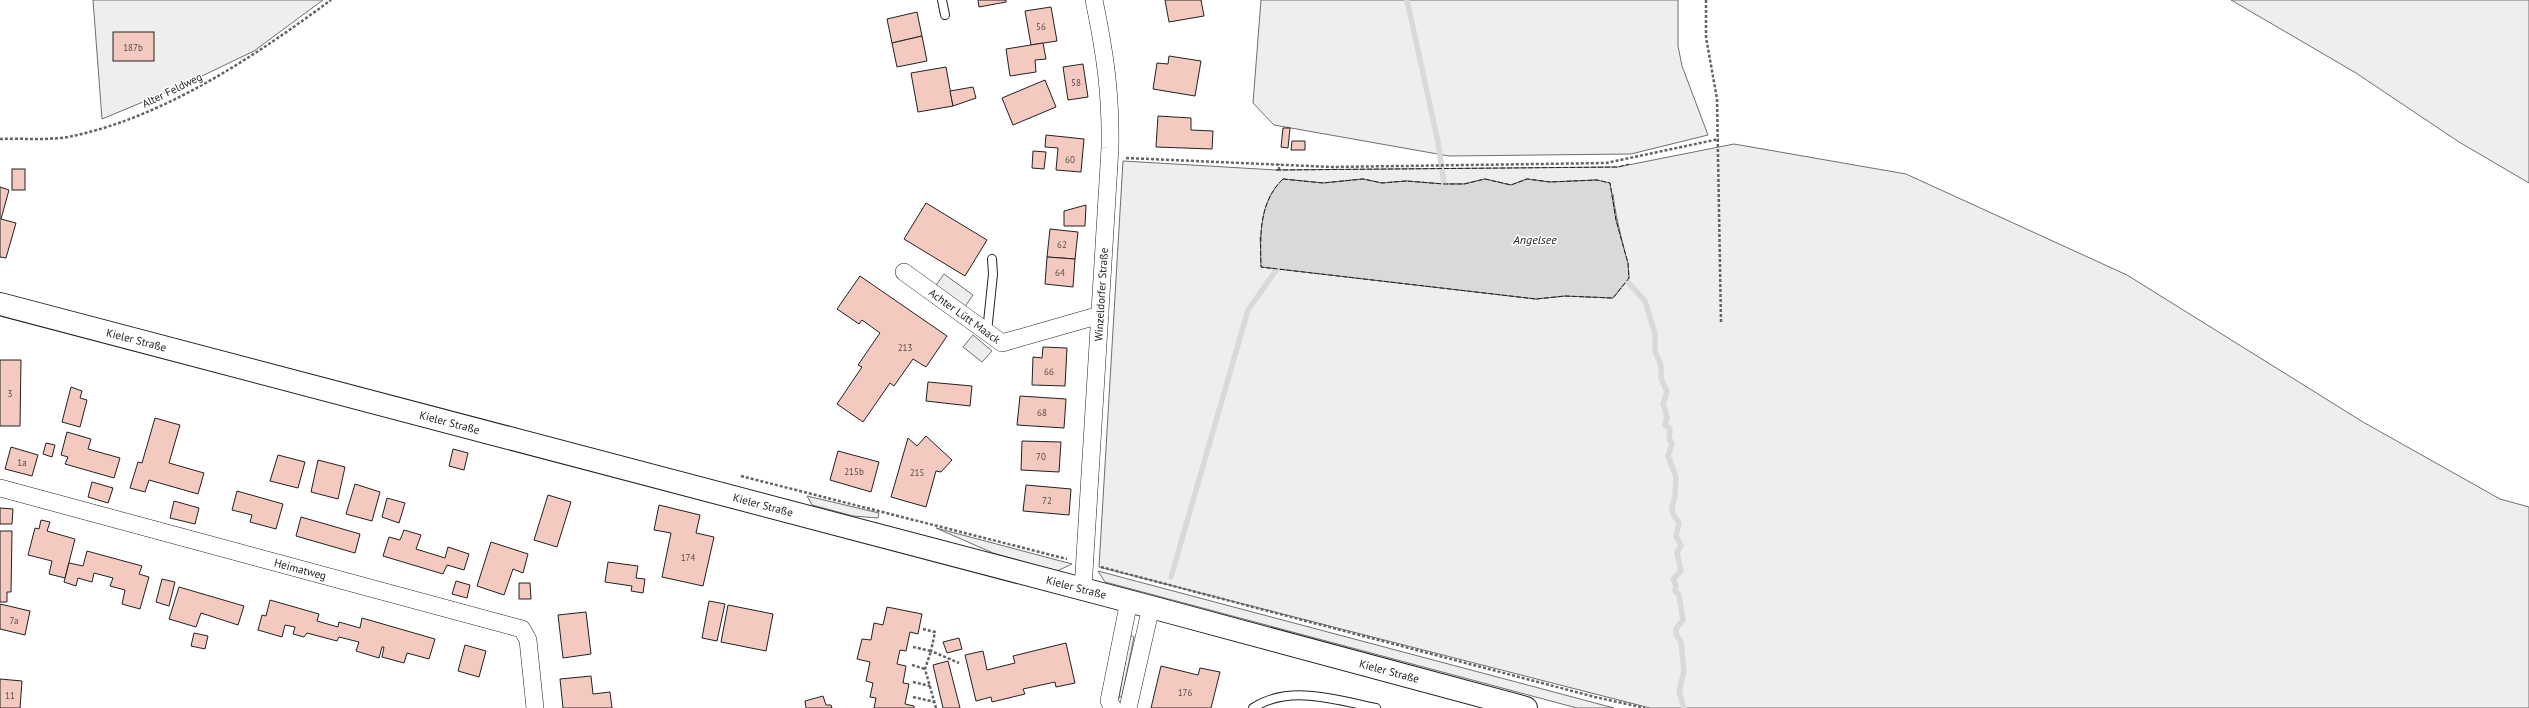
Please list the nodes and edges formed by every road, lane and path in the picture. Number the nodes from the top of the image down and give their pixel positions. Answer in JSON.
{"nodes":[{"id":1,"x":331,"y":0,"type":"edge"},
{"id":2,"x":942,"y":0,"type":"edge"},
{"id":3,"x":1094,"y":0,"type":"edge"},
{"id":4,"x":1706,"y":0,"type":"edge"},
{"id":5,"x":945,"y":15,"type":"dead end"},
{"id":6,"x":0,"y":139,"type":"edge"},
{"id":7,"x":1719,"y":139,"type":"junction"},
{"id":8,"x":1110,"y":158,"type":"junction"},
{"id":9,"x":1279,"y":164,"type":"junction"},
{"id":10,"x":1440,"y":165,"type":"junction"},
{"id":11,"x":1440,"y":169,"type":"dead end"},
{"id":12,"x":1279,"y":170,"type":"dead end"},
{"id":13,"x":992,"y":259,"type":"dead end"},
{"id":14,"x":904,"y":272,"type":"dead end"},
{"id":15,"x":0,"y":304,"type":"edge"},
{"id":16,"x":1100,"y":315,"type":"junction"},
{"id":17,"x":1721,"y":323,"type":"dead end"},
{"id":18,"x":987,"y":332,"type":"junction"},
{"id":19,"x":739,"y":476,"type":"dead end"},
{"id":20,"x":0,"y":488,"type":"edge"},
{"id":21,"x":1086,"y":563,"type":"junction"},
{"id":22,"x":1083,"y":589,"type":"junction"},
{"id":23,"x":1129,"y":601,"type":"junction"},
{"id":24,"x":1151,"y":607,"type":"junction"},
{"id":25,"x":923,"y":629,"type":"dead end"},
{"id":26,"x":913,"y":647,"type":"dead end"},
{"id":27,"x":931,"y":651,"type":"junction"},
{"id":28,"x":959,"y":663,"type":"dead end"},
{"id":29,"x":912,"y":665,"type":"dead end"},
{"id":30,"x":925,"y":668,"type":"junction"},
{"id":31,"x":913,"y":682,"type":"dead end"},
{"id":32,"x":930,"y":686,"type":"junction"},
{"id":33,"x":913,"y":697,"type":"dead end"},
{"id":34,"x":934,"y":702,"type":"junction"},
{"id":35,"x":535,"y":708,"type":"edge"},
{"id":36,"x":936,"y":708,"type":"edge"},
{"id":37,"x":1113,"y":708,"type":"edge"},
{"id":38,"x":1128,"y":708,"type":"edge"},
{"id":39,"x":1253,"y":708,"type":"edge"},
{"id":40,"x":1376,"y":708,"type":"edge"},
{"id":41,"x":1526,"y":708,"type":"edge"},
{"id":42,"x":1645,"y":708,"type":"edge"}],
"edges":[{"from":1,"to":6,"type":"path","name":"Alter Feldweg"},
{"from":2,"to":5,"type":"lane"},
{"from":3,"to":8,"type":"street","name":"Winzeldorfer Straße"},
{"from":4,"to":7,"type":"path"},
{"from":7,"to":10,"type":"path"},
{"from":7,"to":17,"type":"path"},
{"from":8,"to":9,"type":"path"},
{"from":8,"to":16,"type":"street","name":"Winzeldorfer Straße"},
{"from":9,"to":10,"type":"path"},
{"from":9,"to":12,"type":"path"},
{"from":10,"to":11,"type":"path"},
{"from":13,"to":18,"type":"lane"},
{"from":14,"to":18,"type":"street","name":"Achter Lütt Maack"},
{"from":15,"to":22,"type":"main road","name":"Kieler Straße"},
{"from":16,"to":18,"type":"street","name":"Achter Lütt Maack"},
{"from":16,"to":21,"type":"street","name":"Winzeldorfer Straße"},
{"from":19,"to":21,"type":"path"},
{"from":20,"to":35,"type":"street","name":"Heimatweg"},
{"from":21,"to":22,"type":"street","name":"Winzeldorfer Straße"},
{"from":21,"to":42,"type":"path"},
{"from":22,"to":23,"type":"main road","name":"Kieler Straße"},
{"from":23,"to":24,"type":"main road","name":"Kieler Straße"},
{"from":23,"to":37,"type":"street"},
{"from":24,"to":38,"type":"street"},
{"from":24,"to":41,"type":"main road","name":"Kieler Straße"},
{"from":25,"to":27,"type":"path"},
{"from":26,"to":27,"type":"path"},
{"from":27,"to":28,"type":"path"},
{"from":27,"to":30,"type":"path"},
{"from":29,"to":30,"type":"path"},
{"from":30,"to":32,"type":"path"},
{"from":31,"to":32,"type":"path"},
{"from":32,"to":34,"type":"path"},
{"from":33,"to":34,"type":"path"},
{"from":34,"to":36,"type":"path"},
{"from":39,"to":40,"type":"lane"}]}
